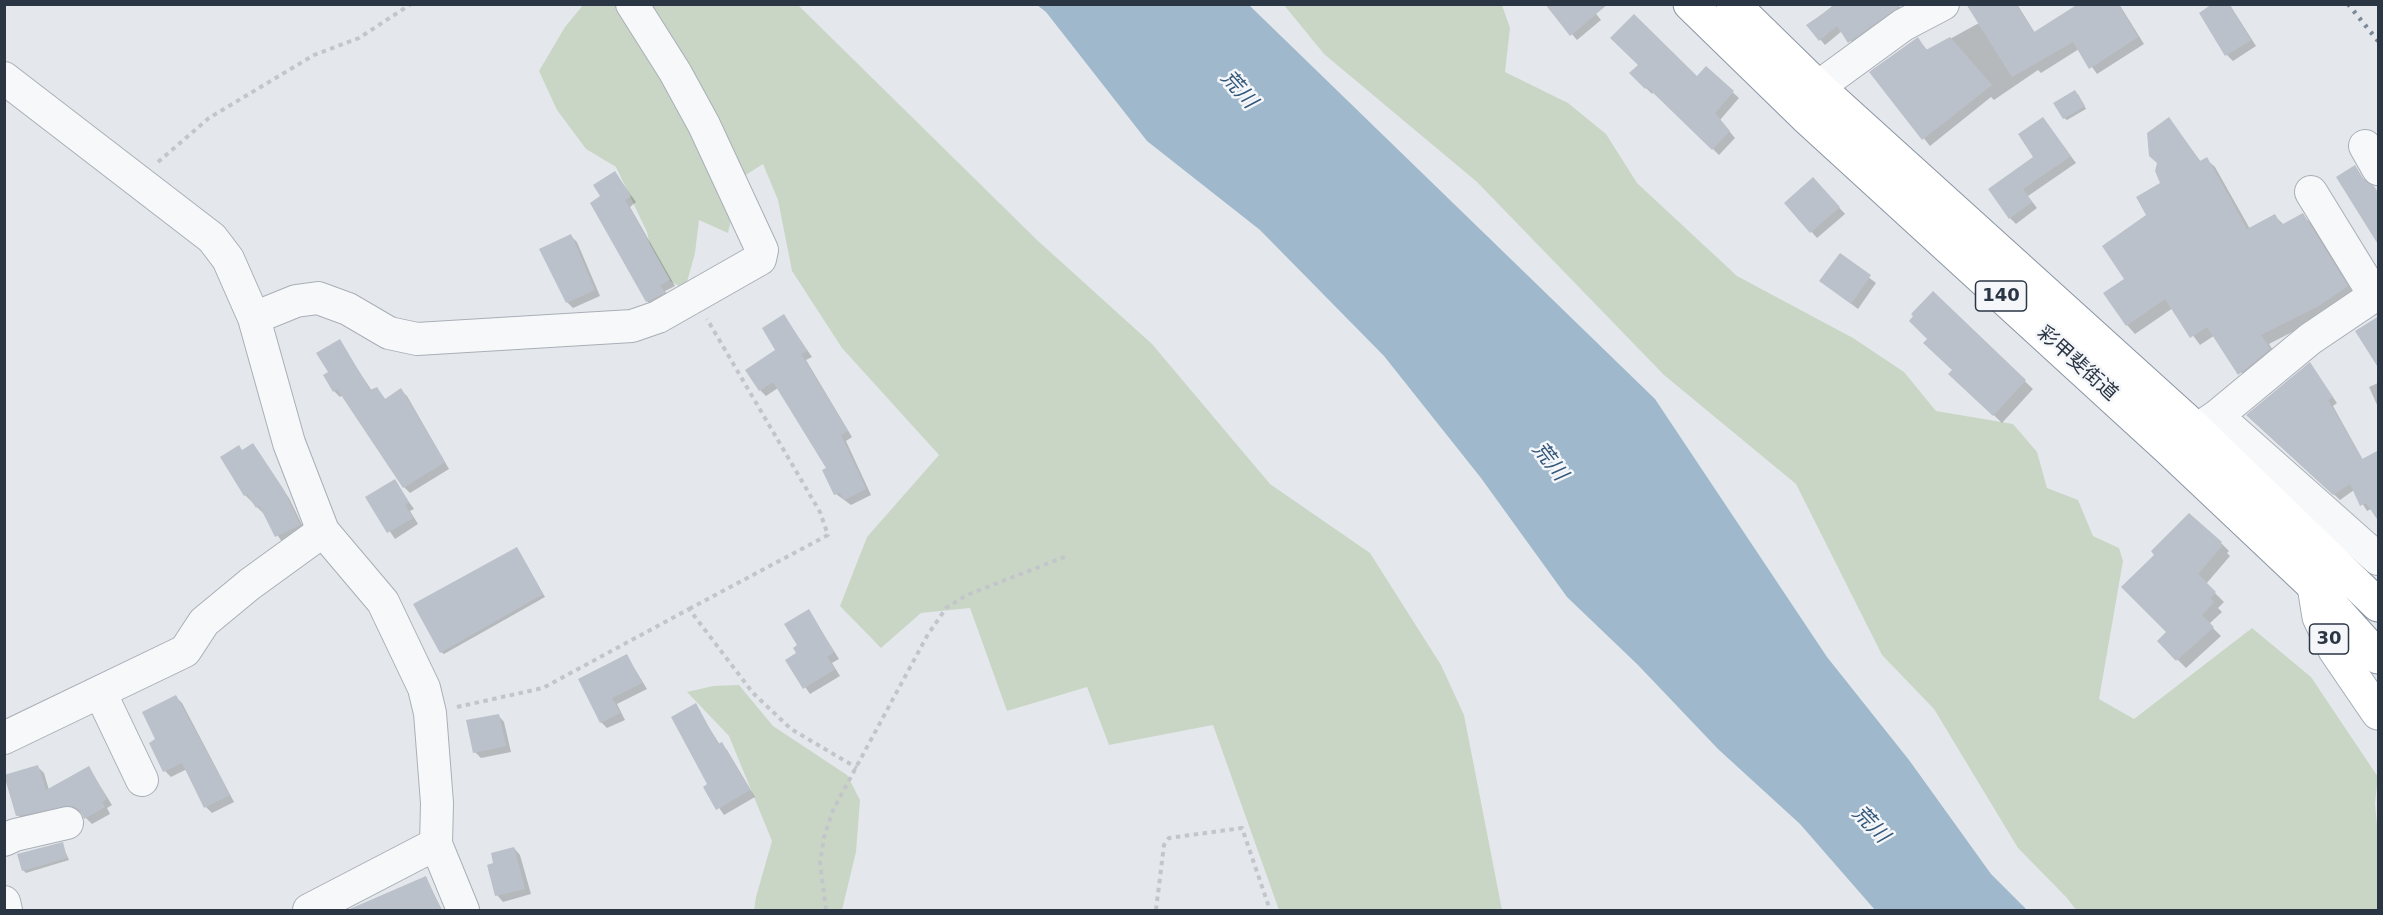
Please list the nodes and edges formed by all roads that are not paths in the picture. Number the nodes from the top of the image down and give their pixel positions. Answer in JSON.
{"nodes":[{"id":1,"x":632,"y":4,"type":"edge"},
{"id":2,"x":1689,"y":4,"type":"edge"},
{"id":3,"x":1733,"y":4,"type":"edge"},
{"id":4,"x":1943,"y":4,"type":"edge"},
{"id":5,"x":4,"y":78,"type":"edge"},
{"id":6,"x":1818,"y":87,"type":"junction"},
{"id":7,"x":2311,"y":192,"type":"dead end"},
{"id":8,"x":2377,"y":295,"type":"edge"},
{"id":9,"x":254,"y":318,"type":"junction"},
{"id":10,"x":2206,"y":422,"type":"junction"},
{"id":11,"x":2169,"y":449,"type":"junction"},
{"id":12,"x":323,"y":531,"type":"junction"},
{"id":13,"x":2379,"y":559,"type":"edge"},
{"id":14,"x":2335,"y":561,"type":"junction"},
{"id":15,"x":2314,"y":586,"type":"junction"},
{"id":16,"x":2379,"y":605,"type":"edge"},
{"id":17,"x":2379,"y":657,"type":"edge"},
{"id":18,"x":100,"y":693,"type":"junction"},
{"id":19,"x":2379,"y":713,"type":"edge"},
{"id":20,"x":4,"y":738,"type":"edge"},
{"id":21,"x":142,"y":780,"type":"dead end"},
{"id":22,"x":68,"y":823,"type":"dead end"},
{"id":23,"x":4,"y":840,"type":"edge"},
{"id":24,"x":436,"y":844,"type":"junction"},
{"id":25,"x":4,"y":902,"type":"edge"},
{"id":26,"x":6,"y":910,"type":"edge"},
{"id":27,"x":309,"y":910,"type":"edge"},
{"id":28,"x":463,"y":910,"type":"edge"}],
"edges":[{"from":1,"to":9,"type":"street"},
{"from":2,"to":11,"type":"main road","name":"彩甲斐街道","number":"140"},
{"from":3,"to":6,"type":"main road","name":"彩甲斐街道","number":"140"},
{"from":4,"to":6,"type":"street"},
{"from":5,"to":9,"type":"street"},
{"from":6,"to":10,"type":"main road","name":"彩甲斐街道","number":"140"},
{"from":7,"to":8,"type":"street"},
{"from":8,"to":10,"type":"street"},
{"from":9,"to":12,"type":"street"},
{"from":10,"to":11,"type":"street"},
{"from":10,"to":13,"type":"street"},
{"from":10,"to":14,"type":"main road","name":"彩甲斐街道","number":"140"},
{"from":11,"to":15,"type":"main road","name":"彩甲斐街道","number":"140"},
{"from":12,"to":18,"type":"street"},
{"from":12,"to":24,"type":"street"},
{"from":14,"to":15,"type":"main road"},
{"from":14,"to":16,"type":"main road","name":"彩甲斐街道","number":"140"},
{"from":15,"to":17,"type":"main road","name":"彩甲斐街道","number":"140"},
{"from":15,"to":19,"type":"main road","number":"30"},
{"from":18,"to":20,"type":"street"},
{"from":18,"to":21,"type":"street"},
{"from":22,"to":23,"type":"street"},
{"from":24,"to":27,"type":"street"},
{"from":24,"to":28,"type":"street"},
{"from":25,"to":26,"type":"street"}]}
